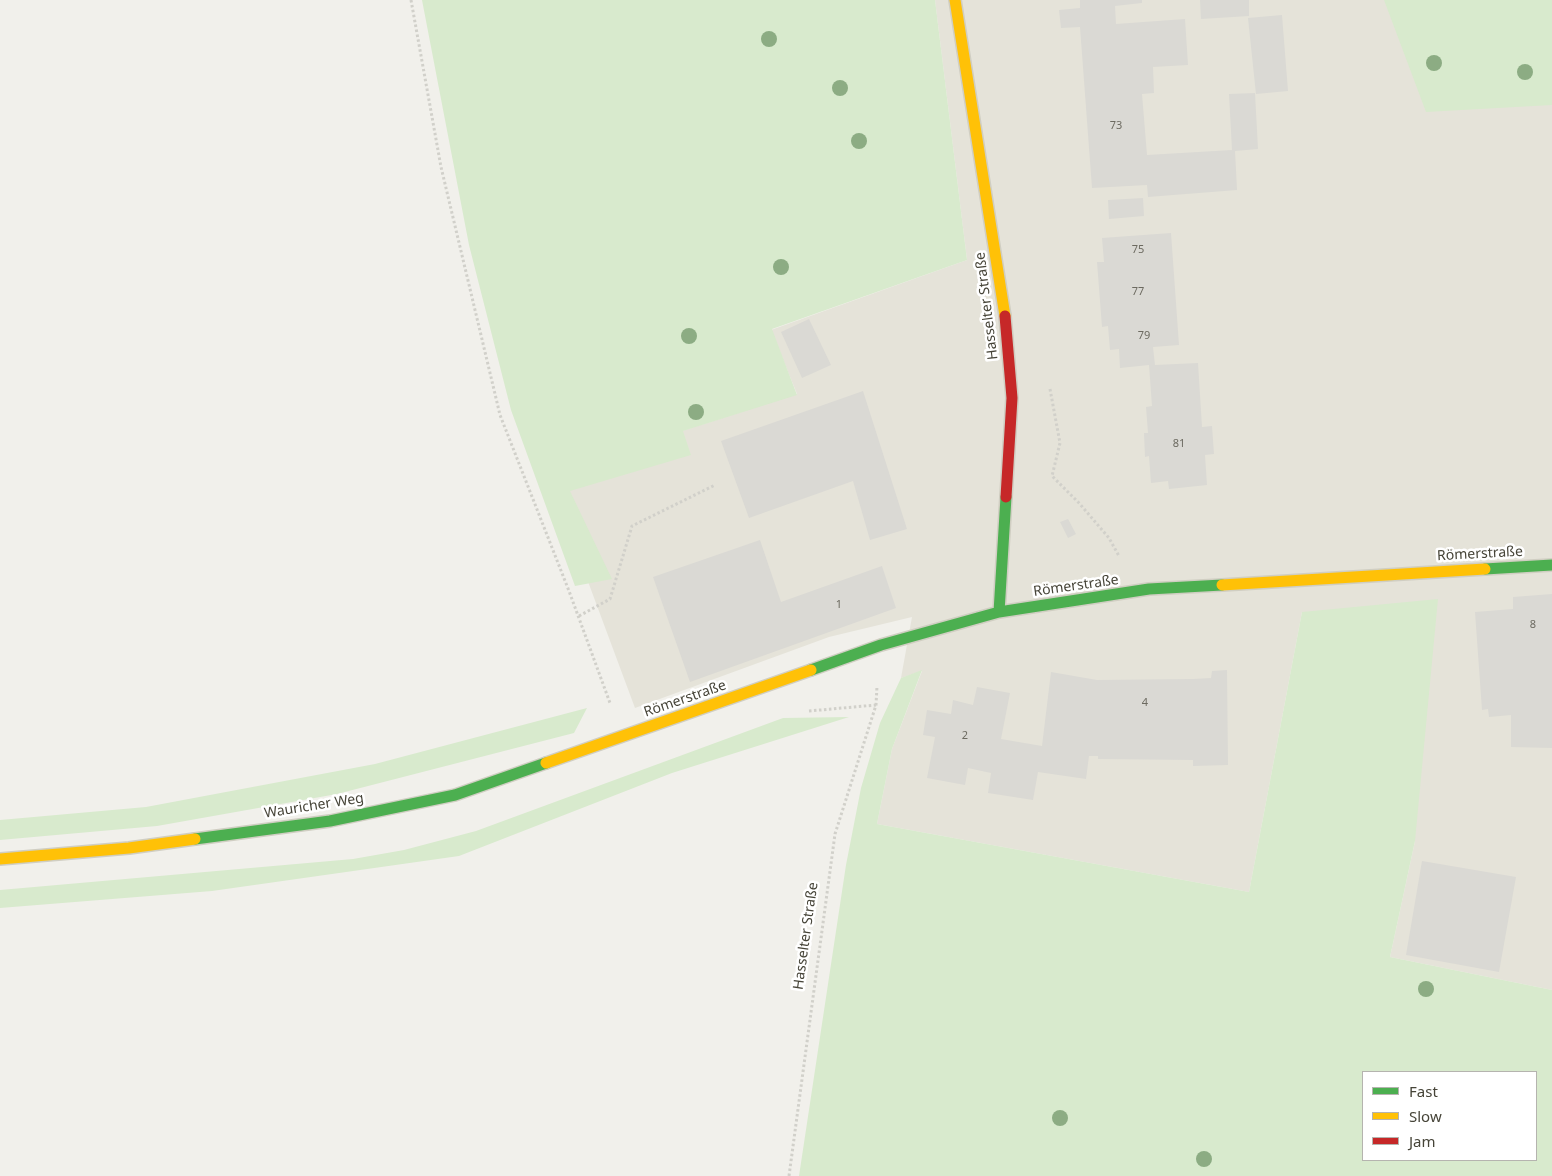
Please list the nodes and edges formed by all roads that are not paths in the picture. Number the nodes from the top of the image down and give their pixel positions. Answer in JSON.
{"nodes":[{"id":1,"x":955,"y":0,"type":"edge"},
{"id":2,"x":1552,"y":565,"type":"edge"},
{"id":3,"x":1000,"y":612,"type":"junction"},
{"id":4,"x":623,"y":736,"type":"joint"},
{"id":5,"x":0,"y":859,"type":"edge"}],
"edges":[{"from":1,"to":3,"type":"street","name":"Hasselter Straße"},
{"from":2,"to":3,"type":"street","name":"Römerstraße"},
{"from":3,"to":4,"type":"street","name":"Römerstraße"},
{"from":4,"to":5,"type":"street","name":"Wauricher Weg"}]}
